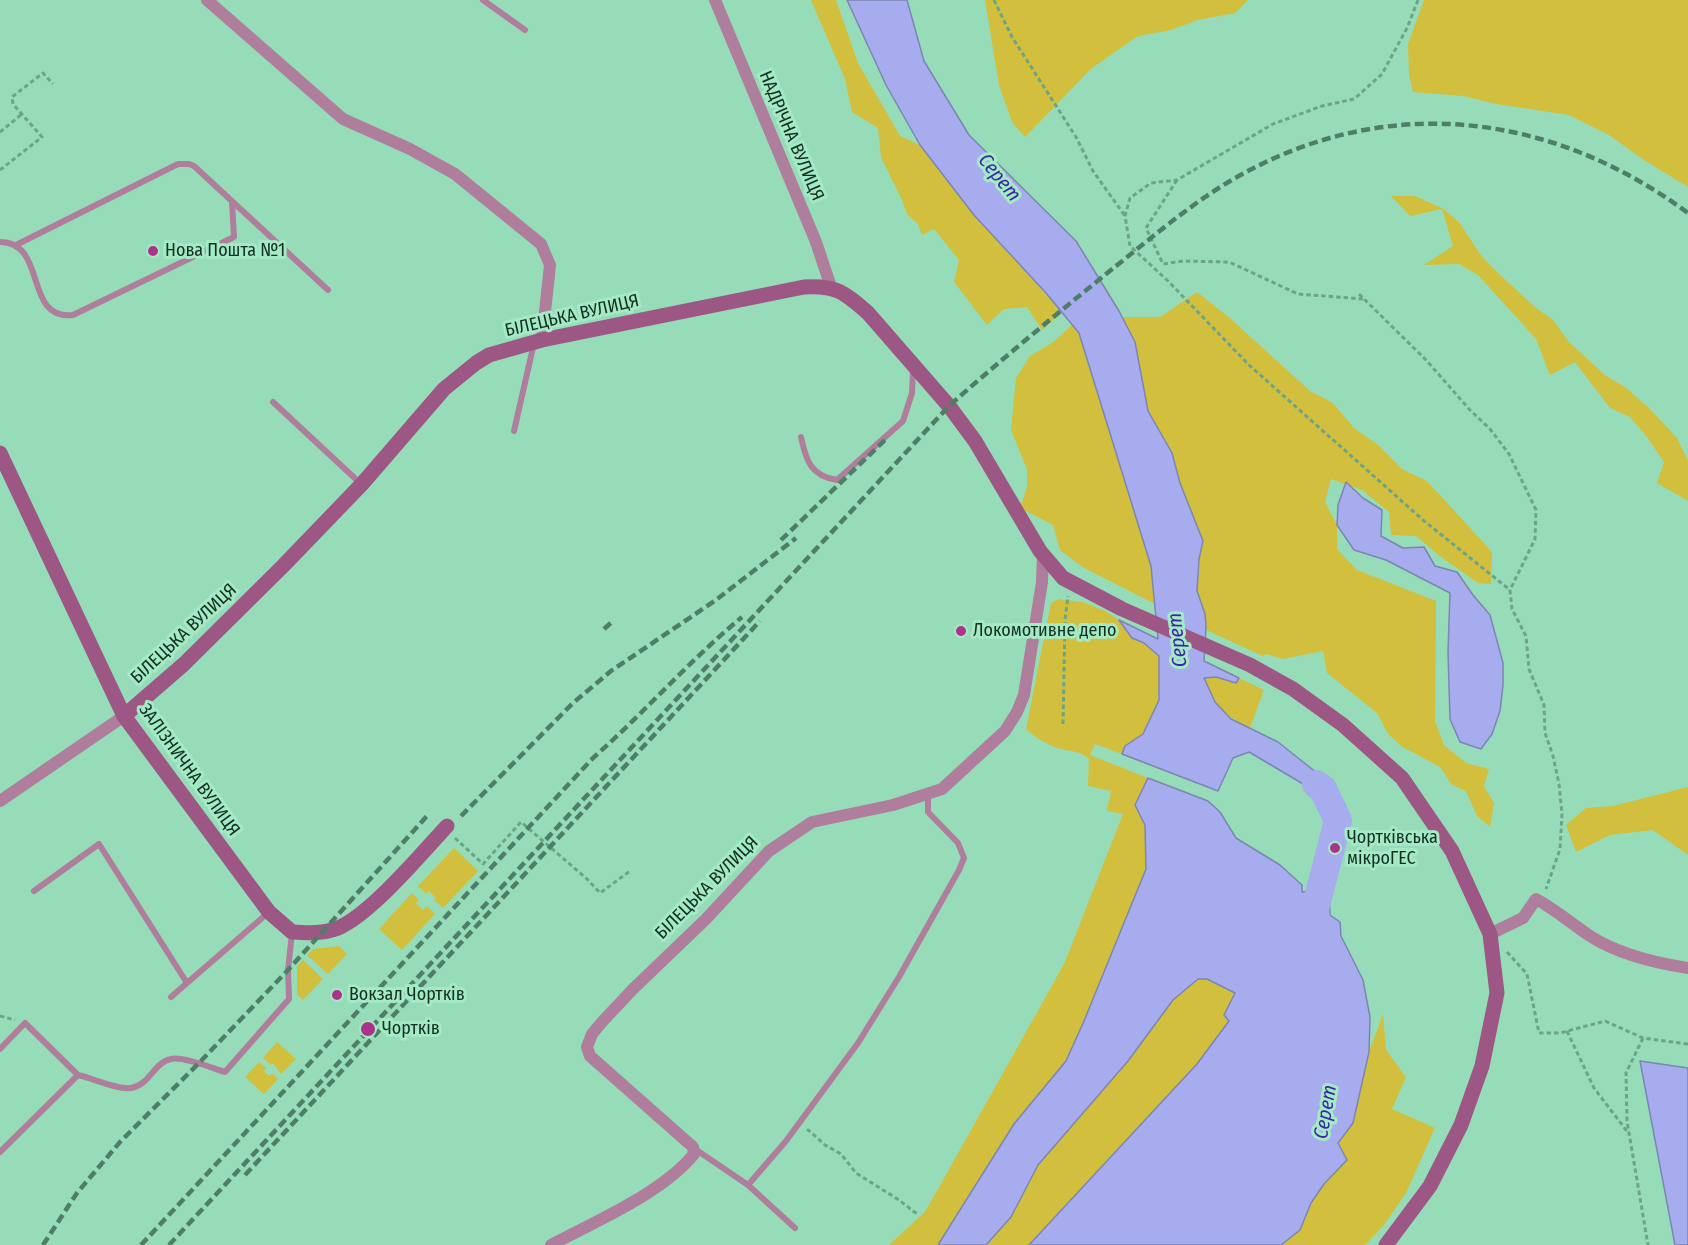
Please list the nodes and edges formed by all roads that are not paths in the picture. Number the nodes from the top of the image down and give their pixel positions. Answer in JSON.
{"nodes":[{"id":1,"x":207,"y":0,"type":"edge"},
{"id":2,"x":483,"y":0,"type":"edge"},
{"id":3,"x":715,"y":0,"type":"edge"},
{"id":4,"x":525,"y":30,"type":"dead end"},
{"id":5,"x":232,"y":202,"type":"junction"},
{"id":6,"x":0,"y":242,"type":"edge"},
{"id":7,"x":16,"y":245,"type":"junction"},
{"id":8,"x":831,"y":287,"type":"junction"},
{"id":9,"x":328,"y":290,"type":"dead end"},
{"id":10,"x":538,"y":341,"type":"junction"},
{"id":11,"x":912,"y":363,"type":"junction"},
{"id":12,"x":273,"y":402,"type":"dead end"},
{"id":13,"x":514,"y":431,"type":"dead end"},
{"id":14,"x":801,"y":437,"type":"dead end"},
{"id":15,"x":0,"y":453,"type":"edge"},
{"id":16,"x":362,"y":484,"type":"junction"},
{"id":17,"x":1043,"y":554,"type":"junction"},
{"id":18,"x":124,"y":716,"type":"junction"},
{"id":19,"x":928,"y":793,"type":"junction"},
{"id":20,"x":0,"y":801,"type":"edge"},
{"id":21,"x":446,"y":827,"type":"road end"},
{"id":22,"x":34,"y":891,"type":"dead end"},
{"id":23,"x":269,"y":912,"type":"junction"},
{"id":24,"x":292,"y":932,"type":"junction"},
{"id":25,"x":1490,"y":933,"type":"junction"},
{"id":26,"x":1688,"y":968,"type":"edge"},
{"id":27,"x":186,"y":983,"type":"junction"},
{"id":28,"x":171,"y":997,"type":"dead end"},
{"id":29,"x":0,"y":1049,"type":"edge"},
{"id":30,"x":78,"y":1075,"type":"junction"},
{"id":31,"x":693,"y":1147,"type":"junction"},
{"id":32,"x":0,"y":1152,"type":"edge"},
{"id":33,"x":748,"y":1185,"type":"junction"},
{"id":34,"x":795,"y":1228,"type":"dead end"},
{"id":35,"x":551,"y":1245,"type":"edge"},
{"id":36,"x":1386,"y":1245,"type":"edge"}],
"edges":[{"from":1,"to":10,"type":"street"},
{"from":2,"to":4,"type":"lane"},
{"from":3,"to":8,"type":"street","name":"НАДРІЧНА ВУЛИЦЯ"},
{"from":5,"to":7,"type":"lane"},
{"from":5,"to":7,"type":"lane"},
{"from":5,"to":9,"type":"lane"},
{"from":6,"to":7,"type":"lane"},
{"from":8,"to":10,"type":"street","name":"БІЛЕЦЬКА ВУЛИЦЯ"},
{"from":8,"to":11,"type":"street"},
{"from":10,"to":13,"type":"lane"},
{"from":10,"to":16,"type":"street","name":"БІЛЕЦЬКА ВУЛИЦЯ"},
{"from":11,"to":14,"type":"lane"},
{"from":11,"to":17,"type":"street"},
{"from":12,"to":16,"type":"lane"},
{"from":15,"to":18,"type":"street","name":"ЗАЛІЗНИЧНА ВУЛИЦЯ"},
{"from":16,"to":18,"type":"street","name":"БІЛЕЦЬКА ВУЛИЦЯ"},
{"from":17,"to":19,"type":"street","name":"БІЛЕЦЬКА ВУЛИЦЯ"},
{"from":17,"to":25,"type":"street"},
{"from":18,"to":20,"type":"street"},
{"from":18,"to":23,"type":"street","name":"ЗАЛІЗНИЧНА ВУЛИЦЯ"},
{"from":19,"to":31,"type":"street","name":"БІЛЕЦЬКА ВУЛИЦЯ"},
{"from":19,"to":33,"type":"lane"},
{"from":21,"to":24,"type":"street"},
{"from":22,"to":27,"type":"lane"},
{"from":23,"to":24,"type":"street","name":"ЗАЛІЗНИЧНА ВУЛИЦЯ"},
{"from":23,"to":27,"type":"lane"},
{"from":24,"to":30,"type":"lane"},
{"from":25,"to":26,"type":"street"},
{"from":25,"to":36,"type":"street"},
{"from":27,"to":28,"type":"lane"},
{"from":29,"to":30,"type":"lane"},
{"from":30,"to":32,"type":"lane"},
{"from":31,"to":33,"type":"lane"},
{"from":31,"to":35,"type":"street"},
{"from":33,"to":34,"type":"lane"}]}
